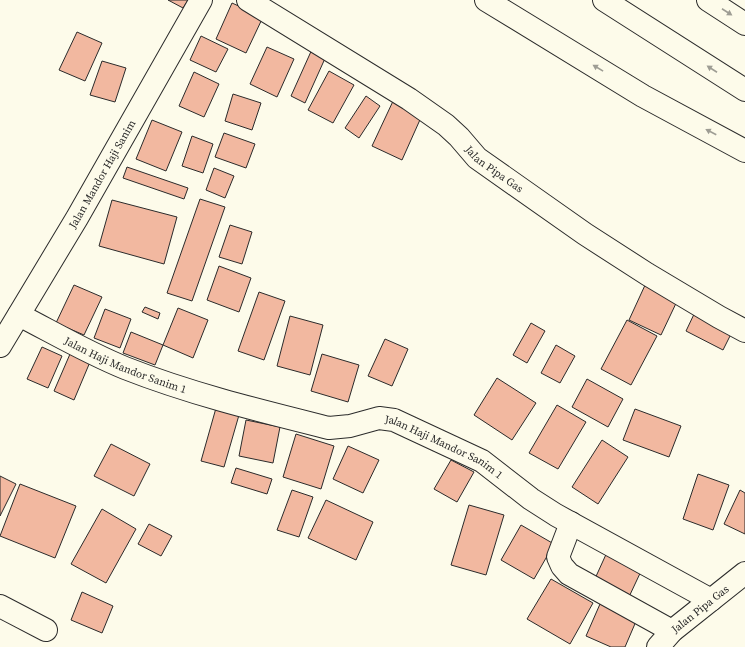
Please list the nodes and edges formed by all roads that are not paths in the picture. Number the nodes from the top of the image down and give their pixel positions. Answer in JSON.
{"nodes":[{"id":1,"x":201,"y":0,"type":"edge"},
{"id":2,"x":248,"y":0,"type":"edge"},
{"id":3,"x":486,"y":0,"type":"edge"},
{"id":4,"x":604,"y":0,"type":"edge"},
{"id":5,"x":708,"y":0,"type":"edge"},
{"id":6,"x":745,"y":24,"type":"edge"},
{"id":7,"x":745,"y":90,"type":"edge"},
{"id":8,"x":745,"y":151,"type":"edge"},
{"id":9,"x":19,"y":315,"type":"junction"},
{"id":10,"x":745,"y":331,"type":"edge"},
{"id":11,"x":0,"y":346,"type":"edge"},
{"id":12,"x":571,"y":523,"type":"junction"},
{"id":13,"x":745,"y":573,"type":"edge"},
{"id":14,"x":711,"y":600,"type":"junction"},
{"id":15,"x":0,"y":606,"type":"edge"},
{"id":16,"x":46,"y":630,"type":"dead end"},
{"id":17,"x":672,"y":631,"type":"junction"},
{"id":18,"x":658,"y":647,"type":"edge"}],
"edges":[{"from":1,"to":9,"type":"main road","name":"Jalan Mandor Haji Sanim"},
{"from":2,"to":10,"type":"main road","name":"Jalan Pipa Gas"},
{"from":8,"to":3,"type":"main road","one_way":true},
{"from":7,"to":4,"type":"main road","one_way":true},
{"from":5,"to":6,"type":"main road","one_way":true},
{"from":9,"to":11,"type":"main road","name":"Jalan Mandor Haji Sanim"},
{"from":9,"to":12,"type":"main road","name":"Jalan Haji Mandor Sanim 1"},
{"from":12,"to":14,"type":"main road","name":"Jalan Haji Mandor Sanim 1"},
{"from":12,"to":17,"type":"main road"},
{"from":13,"to":14,"type":"main road","name":"Jalan Pipa Gas"},
{"from":14,"to":17,"type":"main road","name":"Jalan Pipa Gas"},
{"from":15,"to":16,"type":"main road"},
{"from":17,"to":18,"type":"main road","name":"Jalan Pipa Gas"}]}
